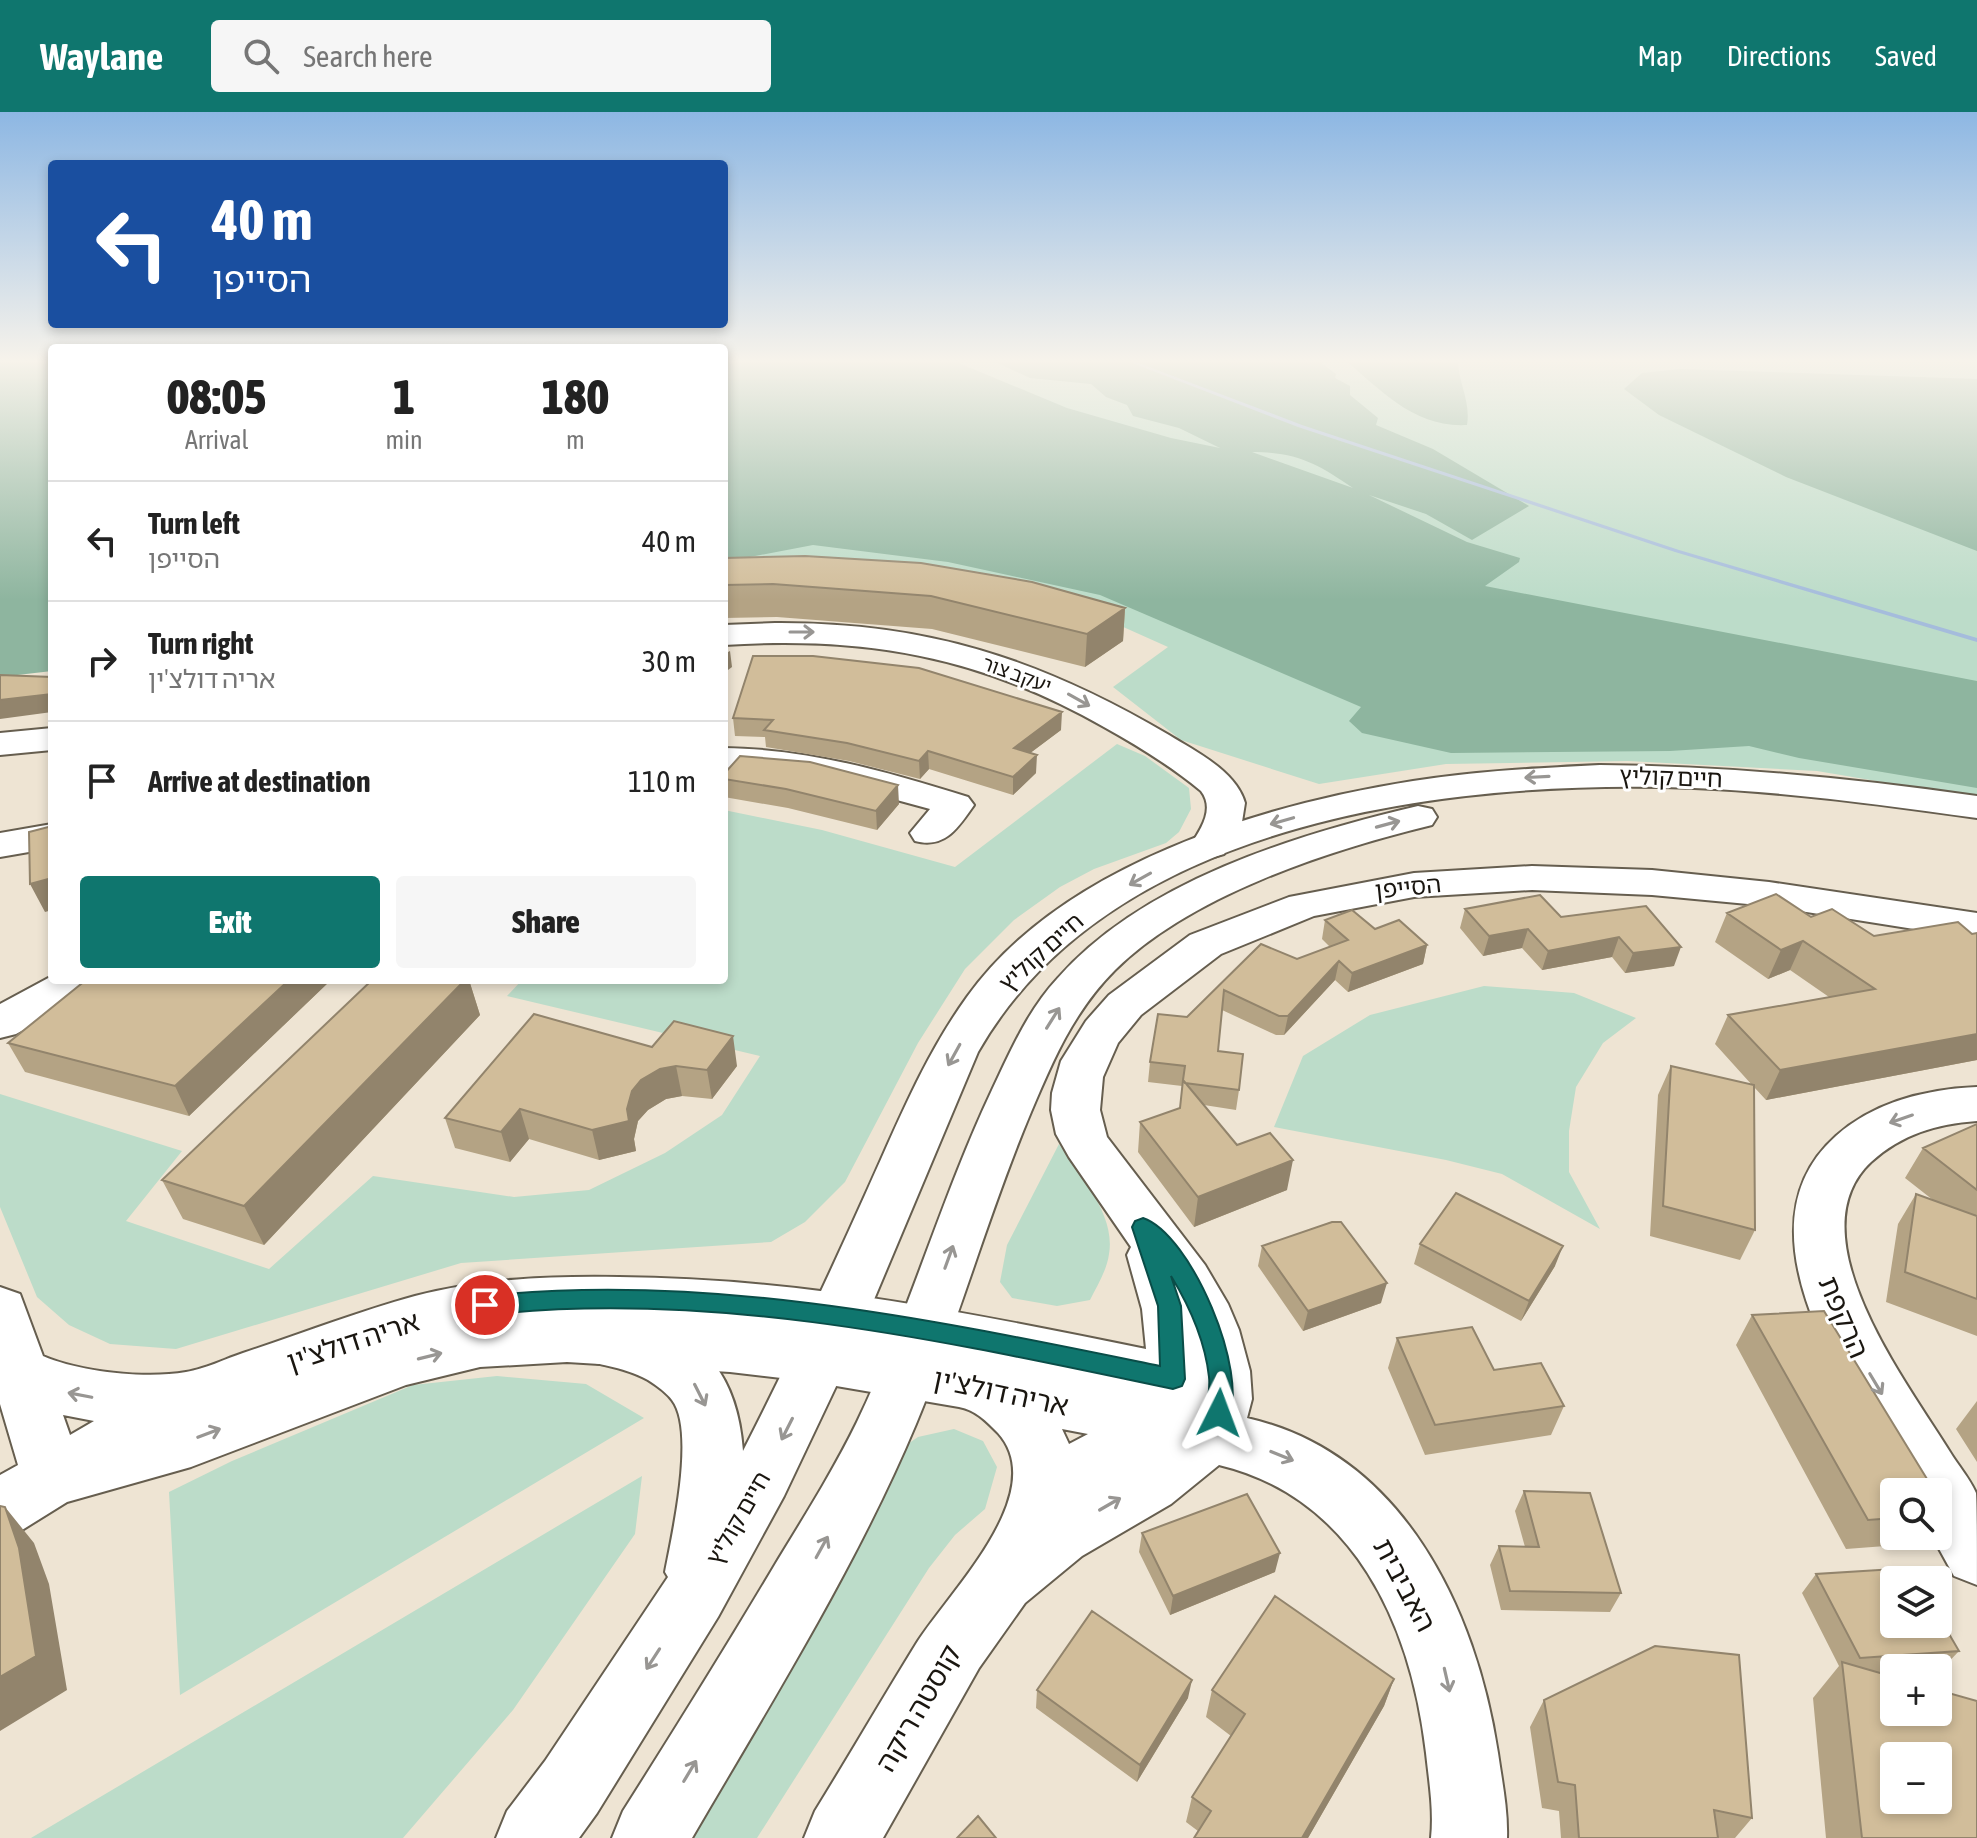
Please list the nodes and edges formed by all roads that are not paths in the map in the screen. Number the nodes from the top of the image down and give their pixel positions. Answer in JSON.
{"nodes":[{"id":1,"x":728,"y":635,"type":"edge"},
{"id":2,"x":48,"y":739,"type":"edge"},
{"id":3,"x":0,"y":744,"type":"edge"},
{"id":4,"x":728,"y":759,"type":"edge"},
{"id":5,"x":1977,"y":807,"type":"edge"},
{"id":6,"x":1977,"y":830,"type":"edge"},
{"id":7,"x":929,"y":833,"type":"dead end"},
{"id":8,"x":48,"y":837,"type":"edge"},
{"id":9,"x":0,"y":845,"type":"edge"},
{"id":10,"x":1210,"y":846,"type":"junction"},
{"id":11,"x":1977,"y":926,"type":"edge"},
{"id":12,"x":72,"y":984,"type":"edge"},
{"id":13,"x":0,"y":1023,"type":"edge"},
{"id":14,"x":1977,"y":1104,"type":"edge"},
{"id":15,"x":0,"y":1310,"type":"edge"},
{"id":16,"x":830,"y":1337,"type":"junction"},
{"id":17,"x":585,"y":1338,"type":"junction"},
{"id":18,"x":914,"y":1351,"type":"junction"},
{"id":19,"x":22,"y":1373,"type":"junction"},
{"id":20,"x":990,"y":1389,"type":"junction"},
{"id":21,"x":186,"y":1398,"type":"junction"},
{"id":22,"x":1179,"y":1413,"type":"junction"},
{"id":23,"x":53,"y":1478,"type":"junction"},
{"id":24,"x":0,"y":1509,"type":"edge"},
{"id":25,"x":1977,"y":1554,"type":"edge"},
{"id":26,"x":1015,"y":1556,"type":"junction"},
{"id":27,"x":695,"y":1594,"type":"junction"},
{"id":28,"x":534,"y":1838,"type":"edge"},
{"id":29,"x":650,"y":1838,"type":"edge"},
{"id":30,"x":842,"y":1838,"type":"edge"},
{"id":31,"x":1469,"y":1838,"type":"edge"}],
"edges":[{"from":1,"to":10,"type":"street","name":"יעקב צור","one_way":true},
{"from":2,"to":3,"type":"street"},
{"from":4,"to":7,"type":"street"},
{"from":5,"to":10,"type":"street","name":"חיים קוליץ","one_way":true},
{"from":18,"to":6,"type":"street","name":"חיים קוליץ","one_way":true},
{"from":8,"to":9,"type":"street"},
{"from":10,"to":16,"type":"street","name":"חיים קוליץ","one_way":true},
{"from":11,"to":22,"type":"street","name":"הסייפן"},
{"from":12,"to":13,"type":"street"},
{"from":14,"to":25,"type":"street","name":"הרקפת","one_way":true},
{"from":15,"to":19,"type":"street"},
{"from":16,"to":17,"type":"street","name":"אריה דולצ'ין"},
{"from":16,"to":18,"type":"street","name":"אריה דולצ'ין"},
{"from":16,"to":21,"type":"street","name":"אריה דולצ'ין"},
{"from":16,"to":27,"type":"street","name":"חיים קוליץ","one_way":true},
{"from":23,"to":17,"type":"street","name":"אריה דולצ'ין","one_way":true},
{"from":17,"to":27,"type":"street","one_way":true},
{"from":18,"to":20,"type":"street","name":"אריה דולצ'ין"},
{"from":18,"to":22,"type":"street","name":"אריה דולצ'ין"},
{"from":29,"to":18,"type":"street","name":"חיים קוליץ","one_way":true},
{"from":21,"to":19,"type":"street","one_way":true},
{"from":19,"to":23,"type":"street"},
{"from":20,"to":22,"type":"street","name":"אריה דולצ'ין"},
{"from":20,"to":26,"type":"street"},
{"from":21,"to":23,"type":"street","name":"אריה דולצ'ין"},
{"from":22,"to":26,"type":"street","name":"קוסטה ריקה"},
{"from":22,"to":31,"type":"street","name":"האביבית","one_way":true},
{"from":23,"to":24,"type":"street","name":"אריה דולצ'ין"},
{"from":26,"to":30,"type":"street","name":"קוסטה ריקה"},
{"from":27,"to":28,"type":"street","name":"חיים קוליץ","one_way":true}]}
